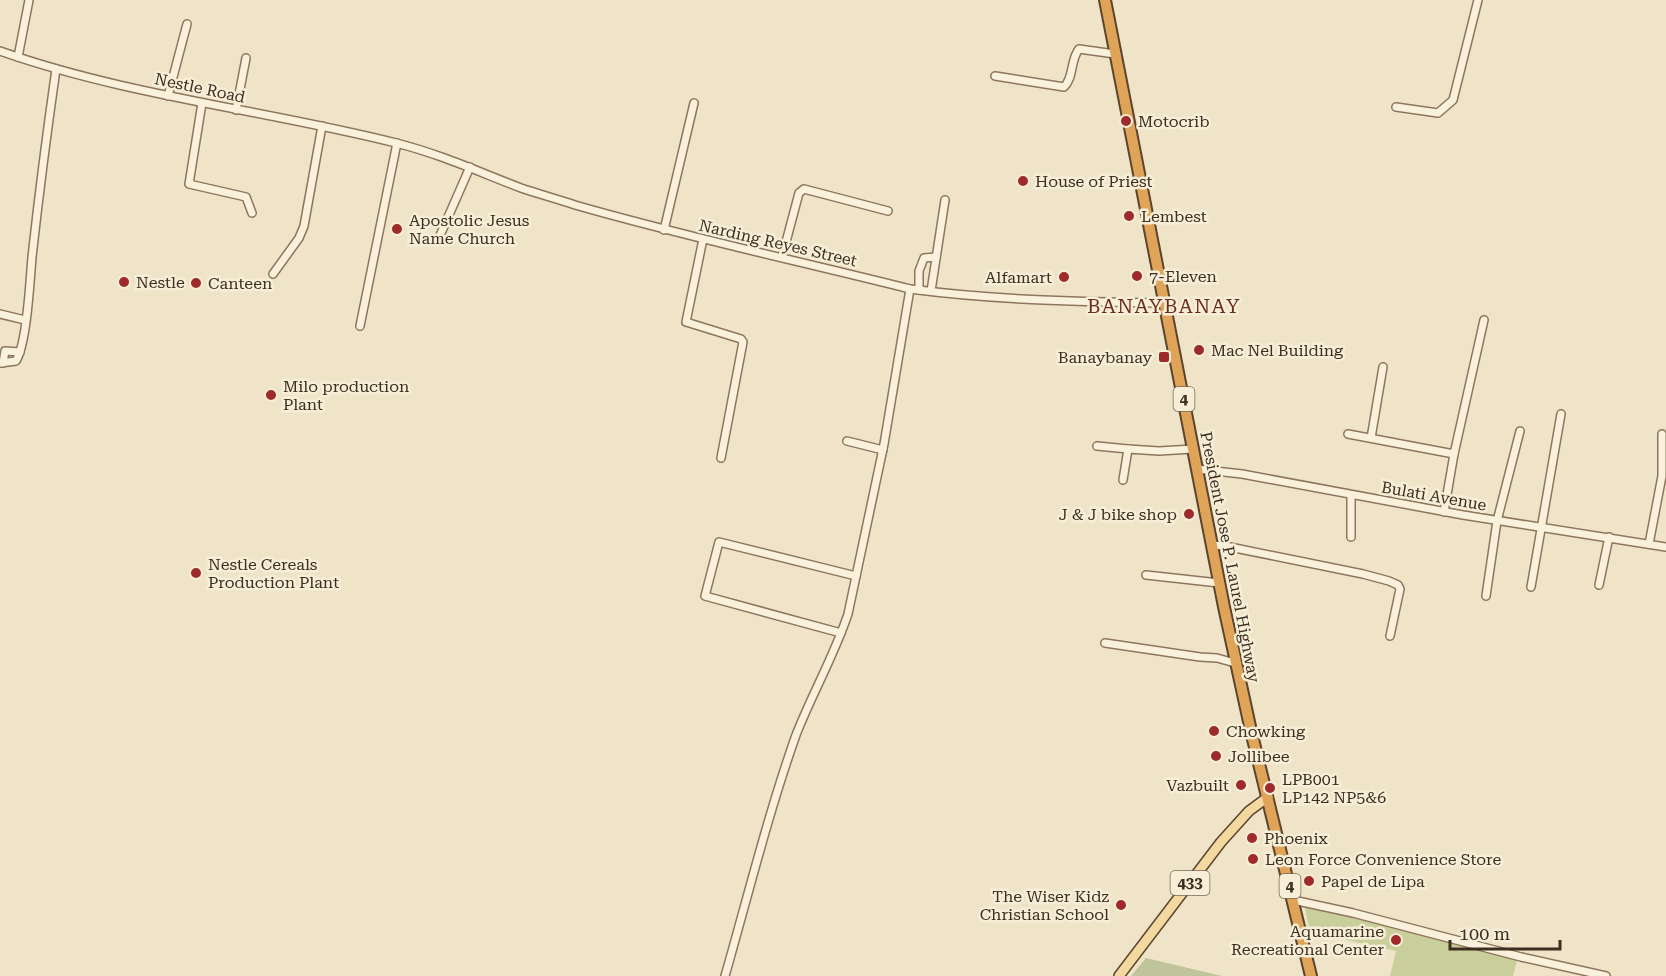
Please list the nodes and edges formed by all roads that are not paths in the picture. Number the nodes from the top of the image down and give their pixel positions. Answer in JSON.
{"nodes":[{"id":1,"x":29,"y":0,"type":"edge"},
{"id":2,"x":1105,"y":0,"type":"edge"},
{"id":3,"x":1478,"y":0,"type":"edge"},
{"id":4,"x":187,"y":24,"type":"dead end"},
{"id":5,"x":0,"y":51,"type":"edge"},
{"id":6,"x":1115,"y":54,"type":"junction"},
{"id":7,"x":18,"y":57,"type":"junction"},
{"id":8,"x":246,"y":58,"type":"dead end"},
{"id":9,"x":56,"y":69,"type":"junction"},
{"id":10,"x":995,"y":76,"type":"dead end"},
{"id":11,"x":168,"y":96,"type":"junction"},
{"id":12,"x":202,"y":103,"type":"junction"},
{"id":13,"x":694,"y":103,"type":"dead end"},
{"id":14,"x":1396,"y":107,"type":"dead end"},
{"id":15,"x":236,"y":110,"type":"junction"},
{"id":16,"x":322,"y":126,"type":"junction"},
{"id":17,"x":397,"y":143,"type":"junction"},
{"id":18,"x":470,"y":167,"type":"junction"},
{"id":19,"x":945,"y":200,"type":"dead end"},
{"id":20,"x":888,"y":211,"type":"dead end"},
{"id":21,"x":252,"y":213,"type":"dead end"},
{"id":22,"x":664,"y":230,"type":"junction"},
{"id":23,"x":703,"y":239,"type":"junction"},
{"id":24,"x":438,"y":240,"type":"dead end"},
{"id":25,"x":782,"y":257,"type":"junction"},
{"id":26,"x":936,"y":257,"type":"junction"},
{"id":27,"x":273,"y":274,"type":"dead end"},
{"id":28,"x":914,"y":289,"type":"junction"},
{"id":29,"x":931,"y":291,"type":"junction"},
{"id":30,"x":1164,"y":303,"type":"junction"},
{"id":31,"x":0,"y":314,"type":"edge"},
{"id":32,"x":25,"y":320,"type":"junction"},
{"id":33,"x":1484,"y":320,"type":"dead end"},
{"id":34,"x":360,"y":326,"type":"dead end"},
{"id":35,"x":20,"y":352,"type":"junction"},
{"id":36,"x":1,"y":363,"type":"edge"},
{"id":37,"x":1383,"y":367,"type":"dead end"},
{"id":38,"x":1561,"y":414,"type":"dead end"},
{"id":39,"x":1520,"y":431,"type":"dead end"},
{"id":40,"x":1348,"y":434,"type":"dead end"},
{"id":41,"x":1662,"y":434,"type":"dead end"},
{"id":42,"x":1371,"y":438,"type":"junction"},
{"id":43,"x":847,"y":441,"type":"dead end"},
{"id":44,"x":1097,"y":446,"type":"dead end"},
{"id":45,"x":1128,"y":449,"type":"junction"},
{"id":46,"x":1193,"y":449,"type":"junction"},
{"id":47,"x":883,"y":450,"type":"junction"},
{"id":48,"x":1454,"y":454,"type":"junction"},
{"id":49,"x":721,"y":458,"type":"dead end"},
{"id":50,"x":1197,"y":469,"type":"junction"},
{"id":51,"x":1123,"y":480,"type":"dead end"},
{"id":52,"x":1351,"y":496,"type":"junction"},
{"id":53,"x":1444,"y":512,"type":"junction"},
{"id":54,"x":1497,"y":521,"type":"junction"},
{"id":55,"x":1540,"y":527,"type":"junction"},
{"id":56,"x":1351,"y":537,"type":"dead end"},
{"id":57,"x":1609,"y":537,"type":"junction"},
{"id":58,"x":1648,"y":544,"type":"junction"},
{"id":59,"x":1212,"y":545,"type":"junction"},
{"id":60,"x":1666,"y":546,"type":"edge"},
{"id":61,"x":1146,"y":575,"type":"dead end"},
{"id":62,"x":856,"y":576,"type":"junction"},
{"id":63,"x":1219,"y":583,"type":"junction"},
{"id":64,"x":1599,"y":585,"type":"dead end"},
{"id":65,"x":1531,"y":586,"type":"dead end"},
{"id":66,"x":1486,"y":596,"type":"dead end"},
{"id":67,"x":842,"y":633,"type":"junction"},
{"id":68,"x":1390,"y":636,"type":"dead end"},
{"id":69,"x":1105,"y":643,"type":"dead end"},
{"id":70,"x":1235,"y":663,"type":"junction"},
{"id":71,"x":1268,"y":797,"type":"junction"},
{"id":72,"x":1293,"y":900,"type":"junction"},
{"id":73,"x":725,"y":976,"type":"edge"},
{"id":74,"x":1119,"y":976,"type":"edge"},
{"id":75,"x":1311,"y":976,"type":"edge"},
{"id":76,"x":1606,"y":976,"type":"edge"}],
"edges":[{"from":1,"to":7,"type":"street"},
{"from":2,"to":6,"type":"highway","name":"President Jose P. Laurel Highway","number":"4"},
{"from":3,"to":14,"type":"street"},
{"from":4,"to":11,"type":"street"},
{"from":5,"to":7,"type":"street","name":"Nestle Road"},
{"from":6,"to":10,"type":"street"},
{"from":6,"to":30,"type":"highway","name":"President Jose P. Laurel Highway","number":"4"},
{"from":7,"to":9,"type":"street","name":"Nestle Road"},
{"from":8,"to":15,"type":"street"},
{"from":9,"to":11,"type":"street","name":"Nestle Road"},
{"from":9,"to":32,"type":"street"},
{"from":11,"to":12,"type":"street","name":"Nestle Road"},
{"from":12,"to":15,"type":"street","name":"Nestle Road"},
{"from":12,"to":21,"type":"street"},
{"from":13,"to":22,"type":"street"},
{"from":15,"to":16,"type":"street","name":"Nestle Road"},
{"from":16,"to":17,"type":"street","name":"Nestle Road"},
{"from":16,"to":27,"type":"street"},
{"from":17,"to":18,"type":"street","name":"Narding Reyes Street"},
{"from":17,"to":34,"type":"street"},
{"from":18,"to":22,"type":"street","name":"Narding Reyes Street"},
{"from":18,"to":24,"type":"street"},
{"from":19,"to":26,"type":"street"},
{"from":20,"to":25,"type":"street"},
{"from":22,"to":23,"type":"street","name":"Narding Reyes Street"},
{"from":23,"to":25,"type":"street","name":"Narding Reyes Street"},
{"from":23,"to":49,"type":"street"},
{"from":25,"to":28,"type":"street","name":"Narding Reyes Street"},
{"from":26,"to":28,"type":"street"},
{"from":26,"to":29,"type":"street"},
{"from":28,"to":29,"type":"street","name":"Narding Reyes Street"},
{"from":28,"to":47,"type":"street"},
{"from":29,"to":30,"type":"street","name":"Narding Reyes Street"},
{"from":30,"to":46,"type":"highway","name":"President Jose P. Laurel Highway","number":"4"},
{"from":31,"to":32,"type":"street"},
{"from":32,"to":35,"type":"street"},
{"from":33,"to":48,"type":"street"},
{"from":35,"to":36,"type":"street"},
{"from":35,"to":36,"type":"street"},
{"from":37,"to":42,"type":"street"},
{"from":38,"to":55,"type":"street"},
{"from":39,"to":54,"type":"street"},
{"from":40,"to":42,"type":"street"},
{"from":41,"to":58,"type":"street"},
{"from":42,"to":48,"type":"street"},
{"from":43,"to":47,"type":"street"},
{"from":44,"to":45,"type":"street"},
{"from":45,"to":46,"type":"street"},
{"from":45,"to":51,"type":"street"},
{"from":46,"to":50,"type":"highway","name":"President Jose P. Laurel Highway","number":"4"},
{"from":47,"to":62,"type":"street"},
{"from":48,"to":53,"type":"street"},
{"from":50,"to":52,"type":"street","name":"Bulati Avenue"},
{"from":50,"to":59,"type":"highway","name":"President Jose P. Laurel Highway","number":"4"},
{"from":52,"to":53,"type":"street","name":"Bulati Avenue"},
{"from":52,"to":56,"type":"street"},
{"from":53,"to":54,"type":"street","name":"Bulati Avenue"},
{"from":54,"to":55,"type":"street","name":"Bulati Avenue"},
{"from":54,"to":66,"type":"street"},
{"from":55,"to":57,"type":"street","name":"Bulati Avenue"},
{"from":55,"to":65,"type":"street"},
{"from":57,"to":58,"type":"street","name":"Bulati Avenue"},
{"from":57,"to":64,"type":"street"},
{"from":58,"to":60,"type":"street","name":"Bulati Avenue"},
{"from":59,"to":63,"type":"highway","name":"President Jose P. Laurel Highway","number":"4"},
{"from":59,"to":68,"type":"street"},
{"from":61,"to":63,"type":"street"},
{"from":62,"to":67,"type":"street"},
{"from":62,"to":67,"type":"street"},
{"from":63,"to":70,"type":"highway","name":"President Jose P. Laurel Highway","number":"4"},
{"from":67,"to":73,"type":"street"},
{"from":69,"to":70,"type":"street"},
{"from":70,"to":71,"type":"highway","name":"President Jose P. Laurel Highway","number":"4"},
{"from":71,"to":72,"type":"highway","name":"President Jose P. Laurel Highway","number":"4"},
{"from":71,"to":74,"type":"main road","number":"433"},
{"from":72,"to":75,"type":"highway","name":"President Jose P. Laurel Highway","number":"4"},
{"from":72,"to":76,"type":"street"}]}
